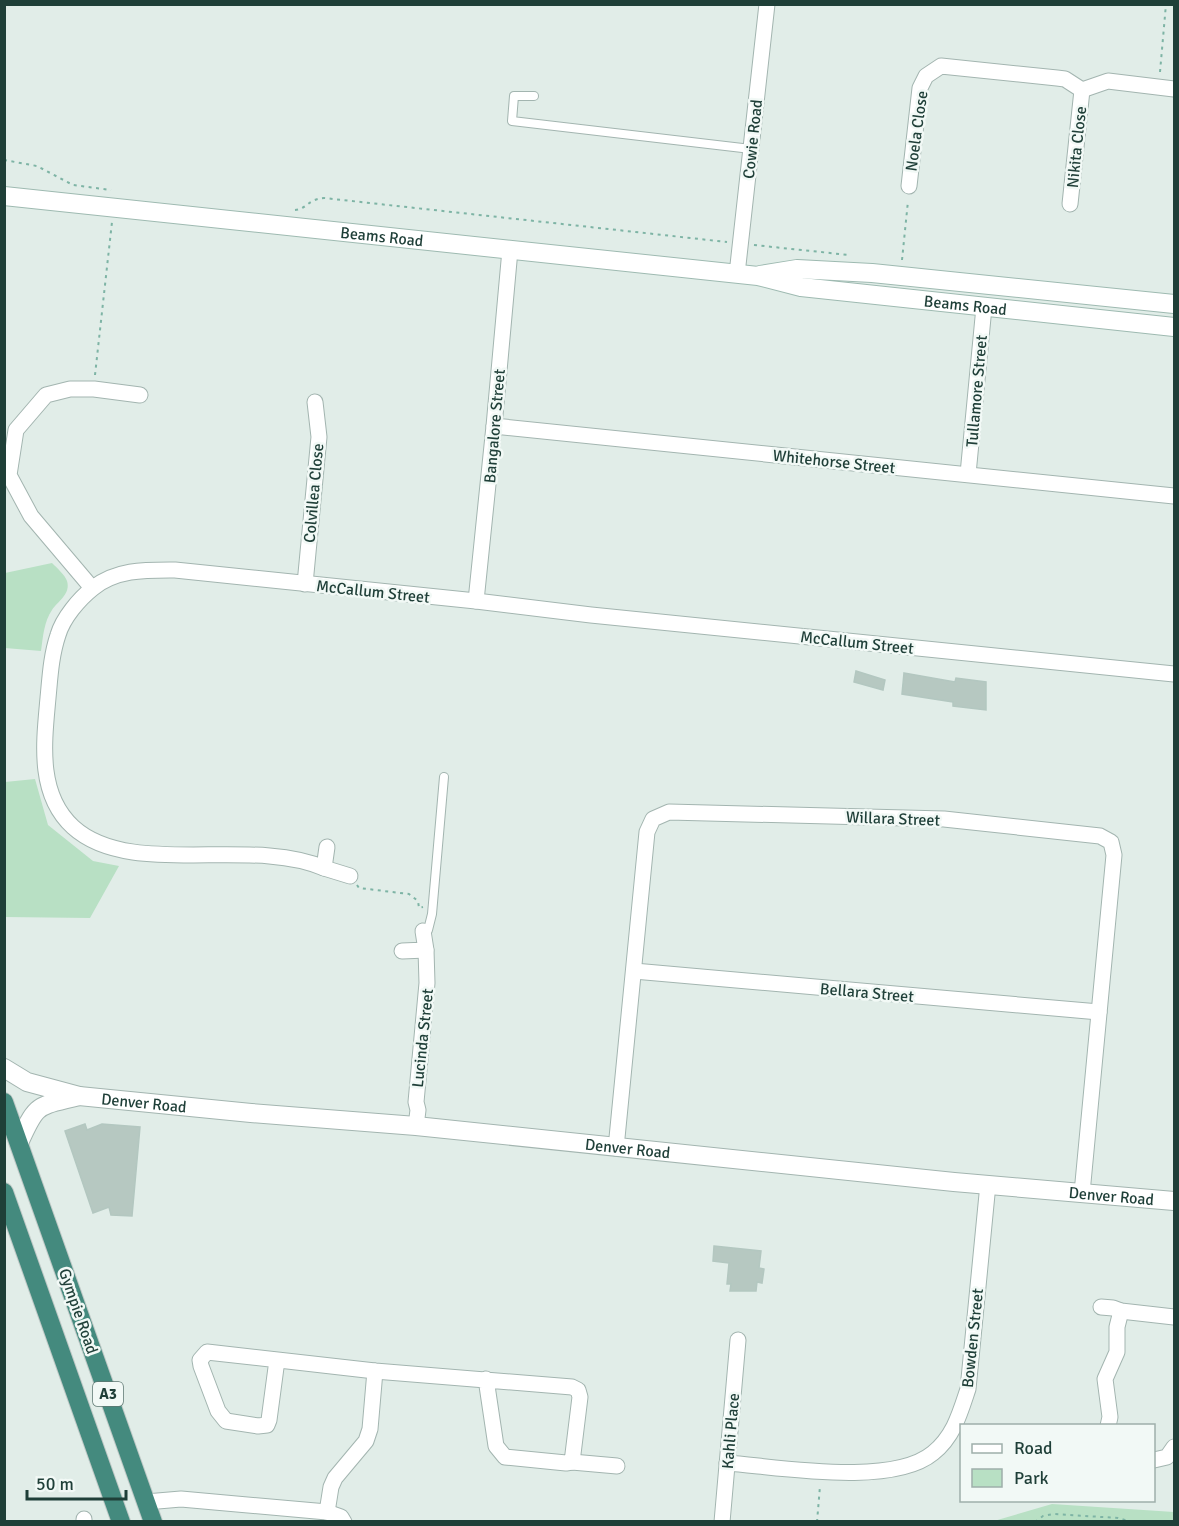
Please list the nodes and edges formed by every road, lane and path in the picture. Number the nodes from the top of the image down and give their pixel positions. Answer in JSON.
{"nodes":[{"id":1,"x":767,"y":4,"type":"edge"},
{"id":2,"x":1167,"y":4,"type":"edge"},
{"id":3,"x":1158,"y":87,"type":"junction"},
{"id":4,"x":1174,"y":89,"type":"edge"},
{"id":5,"x":1082,"y":90,"type":"junction"},
{"id":6,"x":534,"y":96,"type":"dead end"},
{"id":7,"x":751,"y":149,"type":"junction"},
{"id":8,"x":4,"y":160,"type":"edge"},
{"id":9,"x":909,"y":186,"type":"joint"},
{"id":10,"x":4,"y":196,"type":"edge"},
{"id":11,"x":117,"y":200,"type":"junction"},
{"id":12,"x":1070,"y":204,"type":"dead end"},
{"id":13,"x":288,"y":209,"type":"dead end"},
{"id":14,"x":740,"y":243,"type":"junction"},
{"id":15,"x":510,"y":250,"type":"junction"},
{"id":16,"x":854,"y":255,"type":"dead end"},
{"id":17,"x":902,"y":260,"type":"dead end"},
{"id":18,"x":737,"y":274,"type":"junction"},
{"id":19,"x":758,"y":276,"type":"junction"},
{"id":20,"x":1174,"y":304,"type":"edge"},
{"id":21,"x":984,"y":307,"type":"junction"},
{"id":22,"x":1174,"y":327,"type":"edge"},
{"id":23,"x":94,"y":389,"type":"junction"},
{"id":24,"x":140,"y":395,"type":"dead end"},
{"id":25,"x":315,"y":402,"type":"dead end"},
{"id":26,"x":494,"y":426,"type":"junction"},
{"id":27,"x":968,"y":474,"type":"junction"},
{"id":28,"x":1174,"y":496,"type":"edge"},
{"id":29,"x":305,"y":584,"type":"junction"},
{"id":30,"x":92,"y":588,"type":"junction"},
{"id":31,"x":476,"y":601,"type":"junction"},
{"id":32,"x":1174,"y":674,"type":"edge"},
{"id":33,"x":444,"y":777,"type":"dead end"},
{"id":34,"x":327,"y":847,"type":"dead end"},
{"id":35,"x":324,"y":868,"type":"junction"},
{"id":36,"x":350,"y":876,"type":"joint"},
{"id":37,"x":426,"y":925,"type":"junction"},
{"id":38,"x":426,"y":950,"type":"junction"},
{"id":39,"x":402,"y":951,"type":"dead end"},
{"id":40,"x":634,"y":971,"type":"junction"},
{"id":41,"x":1099,"y":1012,"type":"junction"},
{"id":42,"x":4,"y":1068,"type":"edge"},
{"id":43,"x":79,"y":1096,"type":"junction"},
{"id":44,"x":4,"y":1102,"type":"edge"},
{"id":45,"x":416,"y":1126,"type":"junction"},
{"id":46,"x":19,"y":1143,"type":"junction"},
{"id":47,"x":616,"y":1148,"type":"junction"},
{"id":48,"x":988,"y":1184,"type":"junction"},
{"id":49,"x":4,"y":1192,"type":"edge"},
{"id":50,"x":1082,"y":1193,"type":"junction"},
{"id":51,"x":1174,"y":1201,"type":"edge"},
{"id":52,"x":63,"y":1266,"type":"junction"},
{"id":53,"x":34,"y":1276,"type":"junction"},
{"id":54,"x":1101,"y":1306,"type":"dead end"},
{"id":55,"x":1121,"y":1311,"type":"junction"},
{"id":56,"x":1174,"y":1317,"type":"edge"},
{"id":57,"x":738,"y":1340,"type":"dead end"},
{"id":58,"x":277,"y":1360,"type":"junction"},
{"id":59,"x":375,"y":1371,"type":"junction"},
{"id":60,"x":486,"y":1379,"type":"junction"},
{"id":61,"x":1108,"y":1424,"type":"edge"},
{"id":62,"x":1174,"y":1447,"type":"edge"},
{"id":63,"x":1155,"y":1460,"type":"edge"},
{"id":64,"x":572,"y":1462,"type":"junction"},
{"id":65,"x":727,"y":1463,"type":"junction"},
{"id":66,"x":617,"y":1467,"type":"dead end"},
{"id":67,"x":822,"y":1471,"type":"junction"},
{"id":68,"x":146,"y":1502,"type":"junction"},
{"id":69,"x":327,"y":1512,"type":"junction"},
{"id":70,"x":121,"y":1521,"type":"edge"},
{"id":71,"x":153,"y":1521,"type":"edge"},
{"id":72,"x":344,"y":1521,"type":"edge"},
{"id":73,"x":722,"y":1521,"type":"edge"},
{"id":74,"x":817,"y":1521,"type":"edge"},
{"id":75,"x":1035,"y":1521,"type":"edge"},
{"id":76,"x":1132,"y":1521,"type":"edge"}],
"edges":[{"from":1,"to":7,"type":"street","name":"Cowie Road"},
{"from":2,"to":3,"type":"path"},
{"from":3,"to":4,"type":"street"},
{"from":3,"to":5,"type":"street"},
{"from":5,"to":9,"type":"street","name":"Noela Close"},
{"from":5,"to":12,"type":"street","name":"Nikita Close"},
{"from":6,"to":7,"type":"lane"},
{"from":7,"to":14,"type":"street","name":"Cowie Road"},
{"from":8,"to":11,"type":"path"},
{"from":9,"to":17,"type":"path"},
{"from":10,"to":11,"type":"main road","name":"Beams Road"},
{"from":11,"to":15,"type":"main road","name":"Beams Road"},
{"from":11,"to":23,"type":"path"},
{"from":13,"to":14,"type":"path"},
{"from":14,"to":16,"type":"path"},
{"from":14,"to":18,"type":"street","name":"Cowie Road"},
{"from":15,"to":18,"type":"main road","name":"Beams Road"},
{"from":15,"to":26,"type":"street","name":"Bangalore Street"},
{"from":18,"to":19,"type":"main road","name":"Beams Road"},
{"from":19,"to":20,"type":"main road","name":"Beams Road"},
{"from":19,"to":21,"type":"main road","name":"Beams Road"},
{"from":21,"to":22,"type":"main road","name":"Beams Road"},
{"from":21,"to":27,"type":"street","name":"Tullamore Street"},
{"from":23,"to":24,"type":"street"},
{"from":23,"to":30,"type":"street"},
{"from":25,"to":29,"type":"street","name":"Colvillea Close"},
{"from":26,"to":27,"type":"street","name":"Whitehorse Street"},
{"from":26,"to":31,"type":"street","name":"Bangalore Street"},
{"from":27,"to":28,"type":"street","name":"Whitehorse Street"},
{"from":29,"to":30,"type":"street","name":"McCallum Street"},
{"from":29,"to":31,"type":"street","name":"McCallum Street"},
{"from":30,"to":35,"type":"street","name":"McCallum Street"},
{"from":31,"to":32,"type":"street","name":"McCallum Street"},
{"from":33,"to":37,"type":"lane"},
{"from":34,"to":35,"type":"street"},
{"from":35,"to":36,"type":"street","name":"McCallum Street"},
{"from":36,"to":37,"type":"path"},
{"from":37,"to":38,"type":"street","name":"Lucinda Street"},
{"from":38,"to":39,"type":"street"},
{"from":38,"to":45,"type":"street","name":"Lucinda Street"},
{"from":40,"to":41,"type":"street","name":"Bellara Street"},
{"from":40,"to":41,"type":"street","name":"Willara Street"},
{"from":40,"to":47,"type":"street","name":"Willara Street"},
{"from":41,"to":50,"type":"street","name":"Willara Street"},
{"from":42,"to":43,"type":"main road","name":"Denver Road"},
{"from":43,"to":45,"type":"main road","name":"Denver Road"},
{"from":43,"to":46,"type":"main road","name":"Denver Road"},
{"from":44,"to":46,"type":"highway","name":"Gympie Road","number":"A3"},
{"from":45,"to":47,"type":"main road","name":"Denver Road"},
{"from":46,"to":52,"type":"highway","name":"Gympie Road","number":"A3"},
{"from":47,"to":48,"type":"main road","name":"Denver Road"},
{"from":48,"to":50,"type":"main road","name":"Denver Road"},
{"from":48,"to":67,"type":"street","name":"Bowden Street"},
{"from":49,"to":53,"type":"highway","name":"Gympie Road","number":"A3"},
{"from":50,"to":51,"type":"main road","name":"Denver Road"},
{"from":52,"to":53,"type":"highway"},
{"from":52,"to":68,"type":"highway","name":"Gympie Road","number":"A3"},
{"from":53,"to":70,"type":"highway","name":"Gympie Road","number":"A3"},
{"from":54,"to":55,"type":"street"},
{"from":55,"to":56,"type":"street"},
{"from":55,"to":61,"type":"street"},
{"from":57,"to":65,"type":"street","name":"Kahli Place"},
{"from":58,"to":58,"type":"street"},
{"from":58,"to":59,"type":"street"},
{"from":59,"to":60,"type":"street"},
{"from":59,"to":69,"type":"street"},
{"from":60,"to":64,"type":"street"},
{"from":60,"to":64,"type":"street"},
{"from":62,"to":63,"type":"street"},
{"from":64,"to":66,"type":"street"},
{"from":65,"to":67,"type":"street","name":"Bowden Street"},
{"from":65,"to":73,"type":"street","name":"Kahli Place"},
{"from":67,"to":74,"type":"path"},
{"from":68,"to":69,"type":"street"},
{"from":68,"to":71,"type":"highway","name":"Gympie Road","number":"A3"},
{"from":69,"to":72,"type":"street"},
{"from":75,"to":76,"type":"path"}]}
